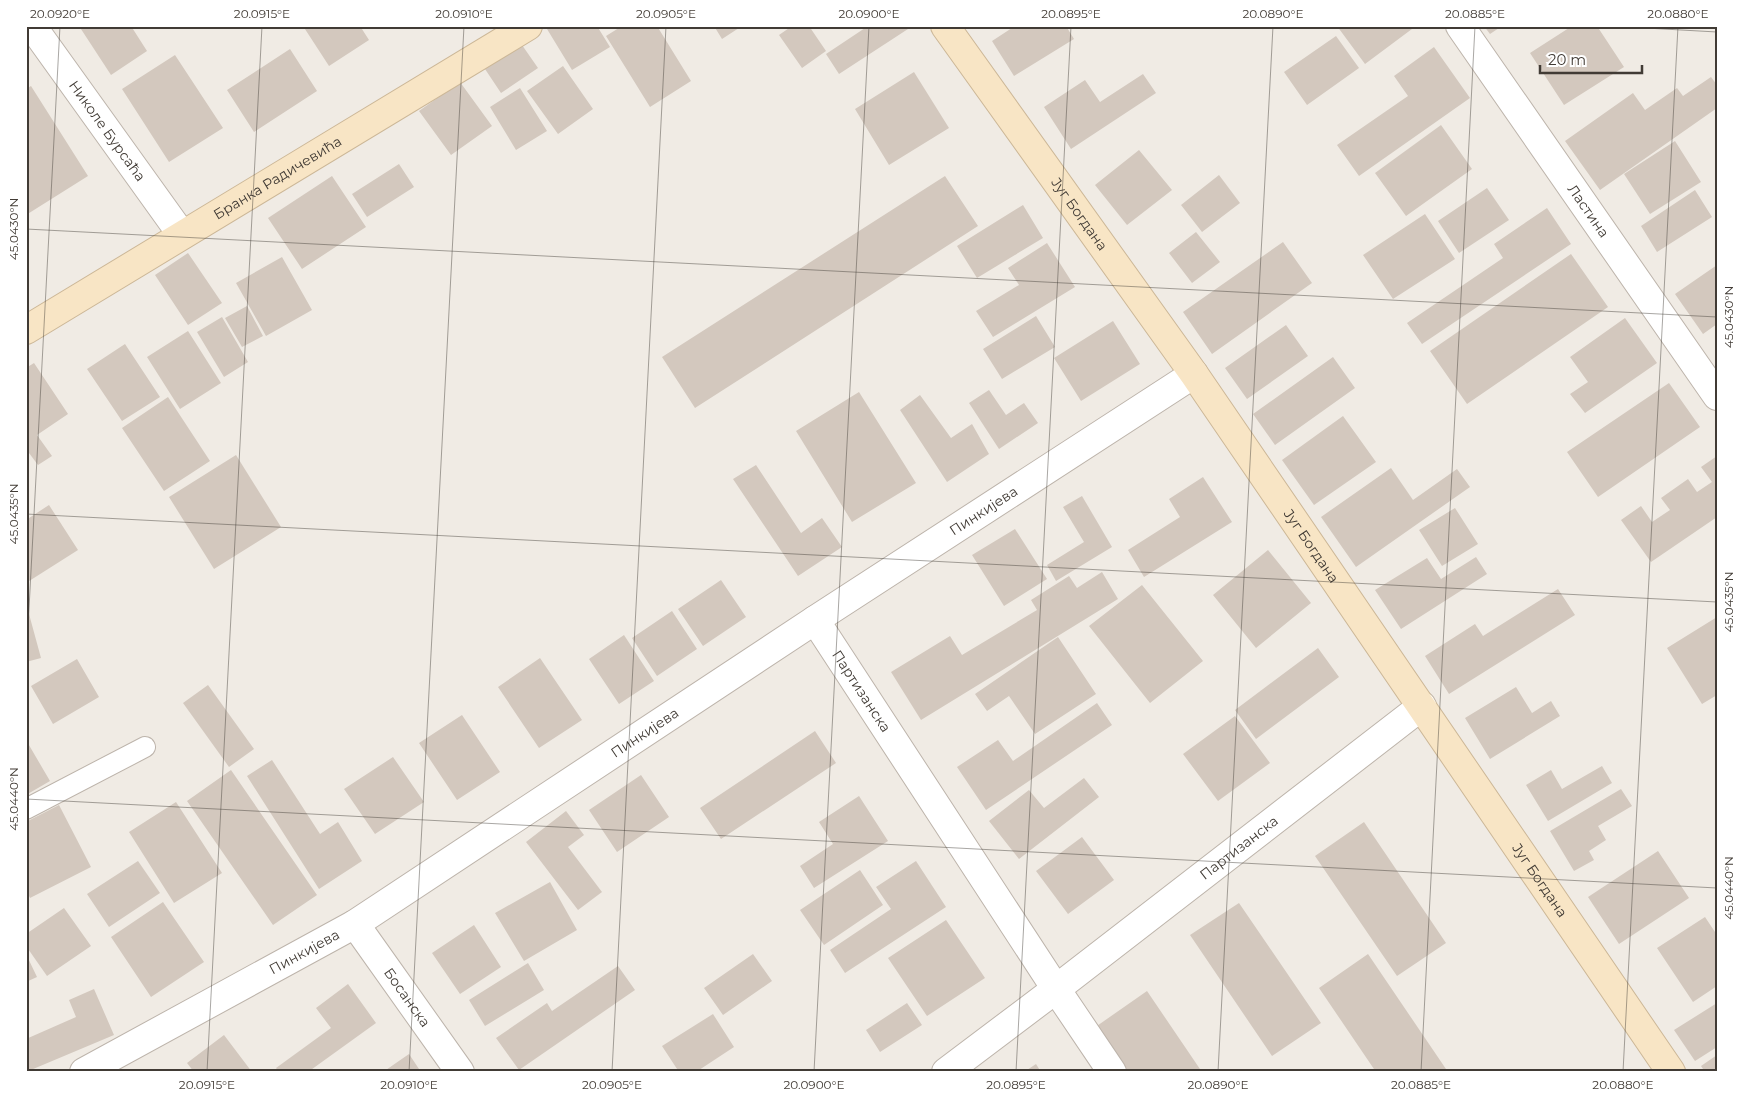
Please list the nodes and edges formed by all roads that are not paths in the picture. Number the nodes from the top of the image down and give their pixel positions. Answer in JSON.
{"nodes":[{"id":1,"x":32,"y":26,"type":"edge"},
{"id":2,"x":528,"y":26,"type":"edge"},
{"id":3,"x":945,"y":26,"type":"edge"},
{"id":4,"x":1460,"y":26,"type":"edge"},
{"id":5,"x":182,"y":235,"type":"junction"},
{"id":6,"x":26,"y":330,"type":"edge"},
{"id":7,"x":1194,"y":374,"type":"junction"},
{"id":8,"x":1717,"y":396,"type":"edge"},
{"id":9,"x":815,"y":620,"type":"junction"},
{"id":10,"x":1422,"y":706,"type":"junction"},
{"id":11,"x":145,"y":746,"type":"dead end"},
{"id":12,"x":26,"y":809,"type":"edge"},
{"id":13,"x":355,"y":924,"type":"junction"},
{"id":14,"x":1056,"y":989,"type":"junction"},
{"id":15,"x":84,"y":1072,"type":"edge"},
{"id":16,"x":460,"y":1072,"type":"edge"},
{"id":17,"x":946,"y":1072,"type":"edge"},
{"id":18,"x":1112,"y":1072,"type":"edge"},
{"id":19,"x":1671,"y":1072,"type":"edge"}],
"edges":[{"from":1,"to":5,"type":"street","name":"Николе Бурсаћа"},
{"from":2,"to":5,"type":"street","name":"Бранка Радичевића"},
{"from":3,"to":7,"type":"street","name":"Југ Богдана"},
{"from":4,"to":8,"type":"street","name":"Ластина"},
{"from":5,"to":6,"type":"street","name":"Бранка Радичевића"},
{"from":7,"to":9,"type":"street","name":"Пинкијева"},
{"from":7,"to":10,"type":"street","name":"Југ Богдана"},
{"from":9,"to":13,"type":"street","name":"Пинкијева"},
{"from":9,"to":14,"type":"street","name":"Партизанска"},
{"from":10,"to":14,"type":"street","name":"Партизанска"},
{"from":10,"to":19,"type":"street","name":"Југ Богдана"},
{"from":11,"to":12,"type":"lane"},
{"from":13,"to":15,"type":"street","name":"Пинкијева"},
{"from":13,"to":16,"type":"street","name":"Босанска"},
{"from":14,"to":17,"type":"street","name":"Партизанска"},
{"from":14,"to":18,"type":"street","name":"Партизанска"}]}
